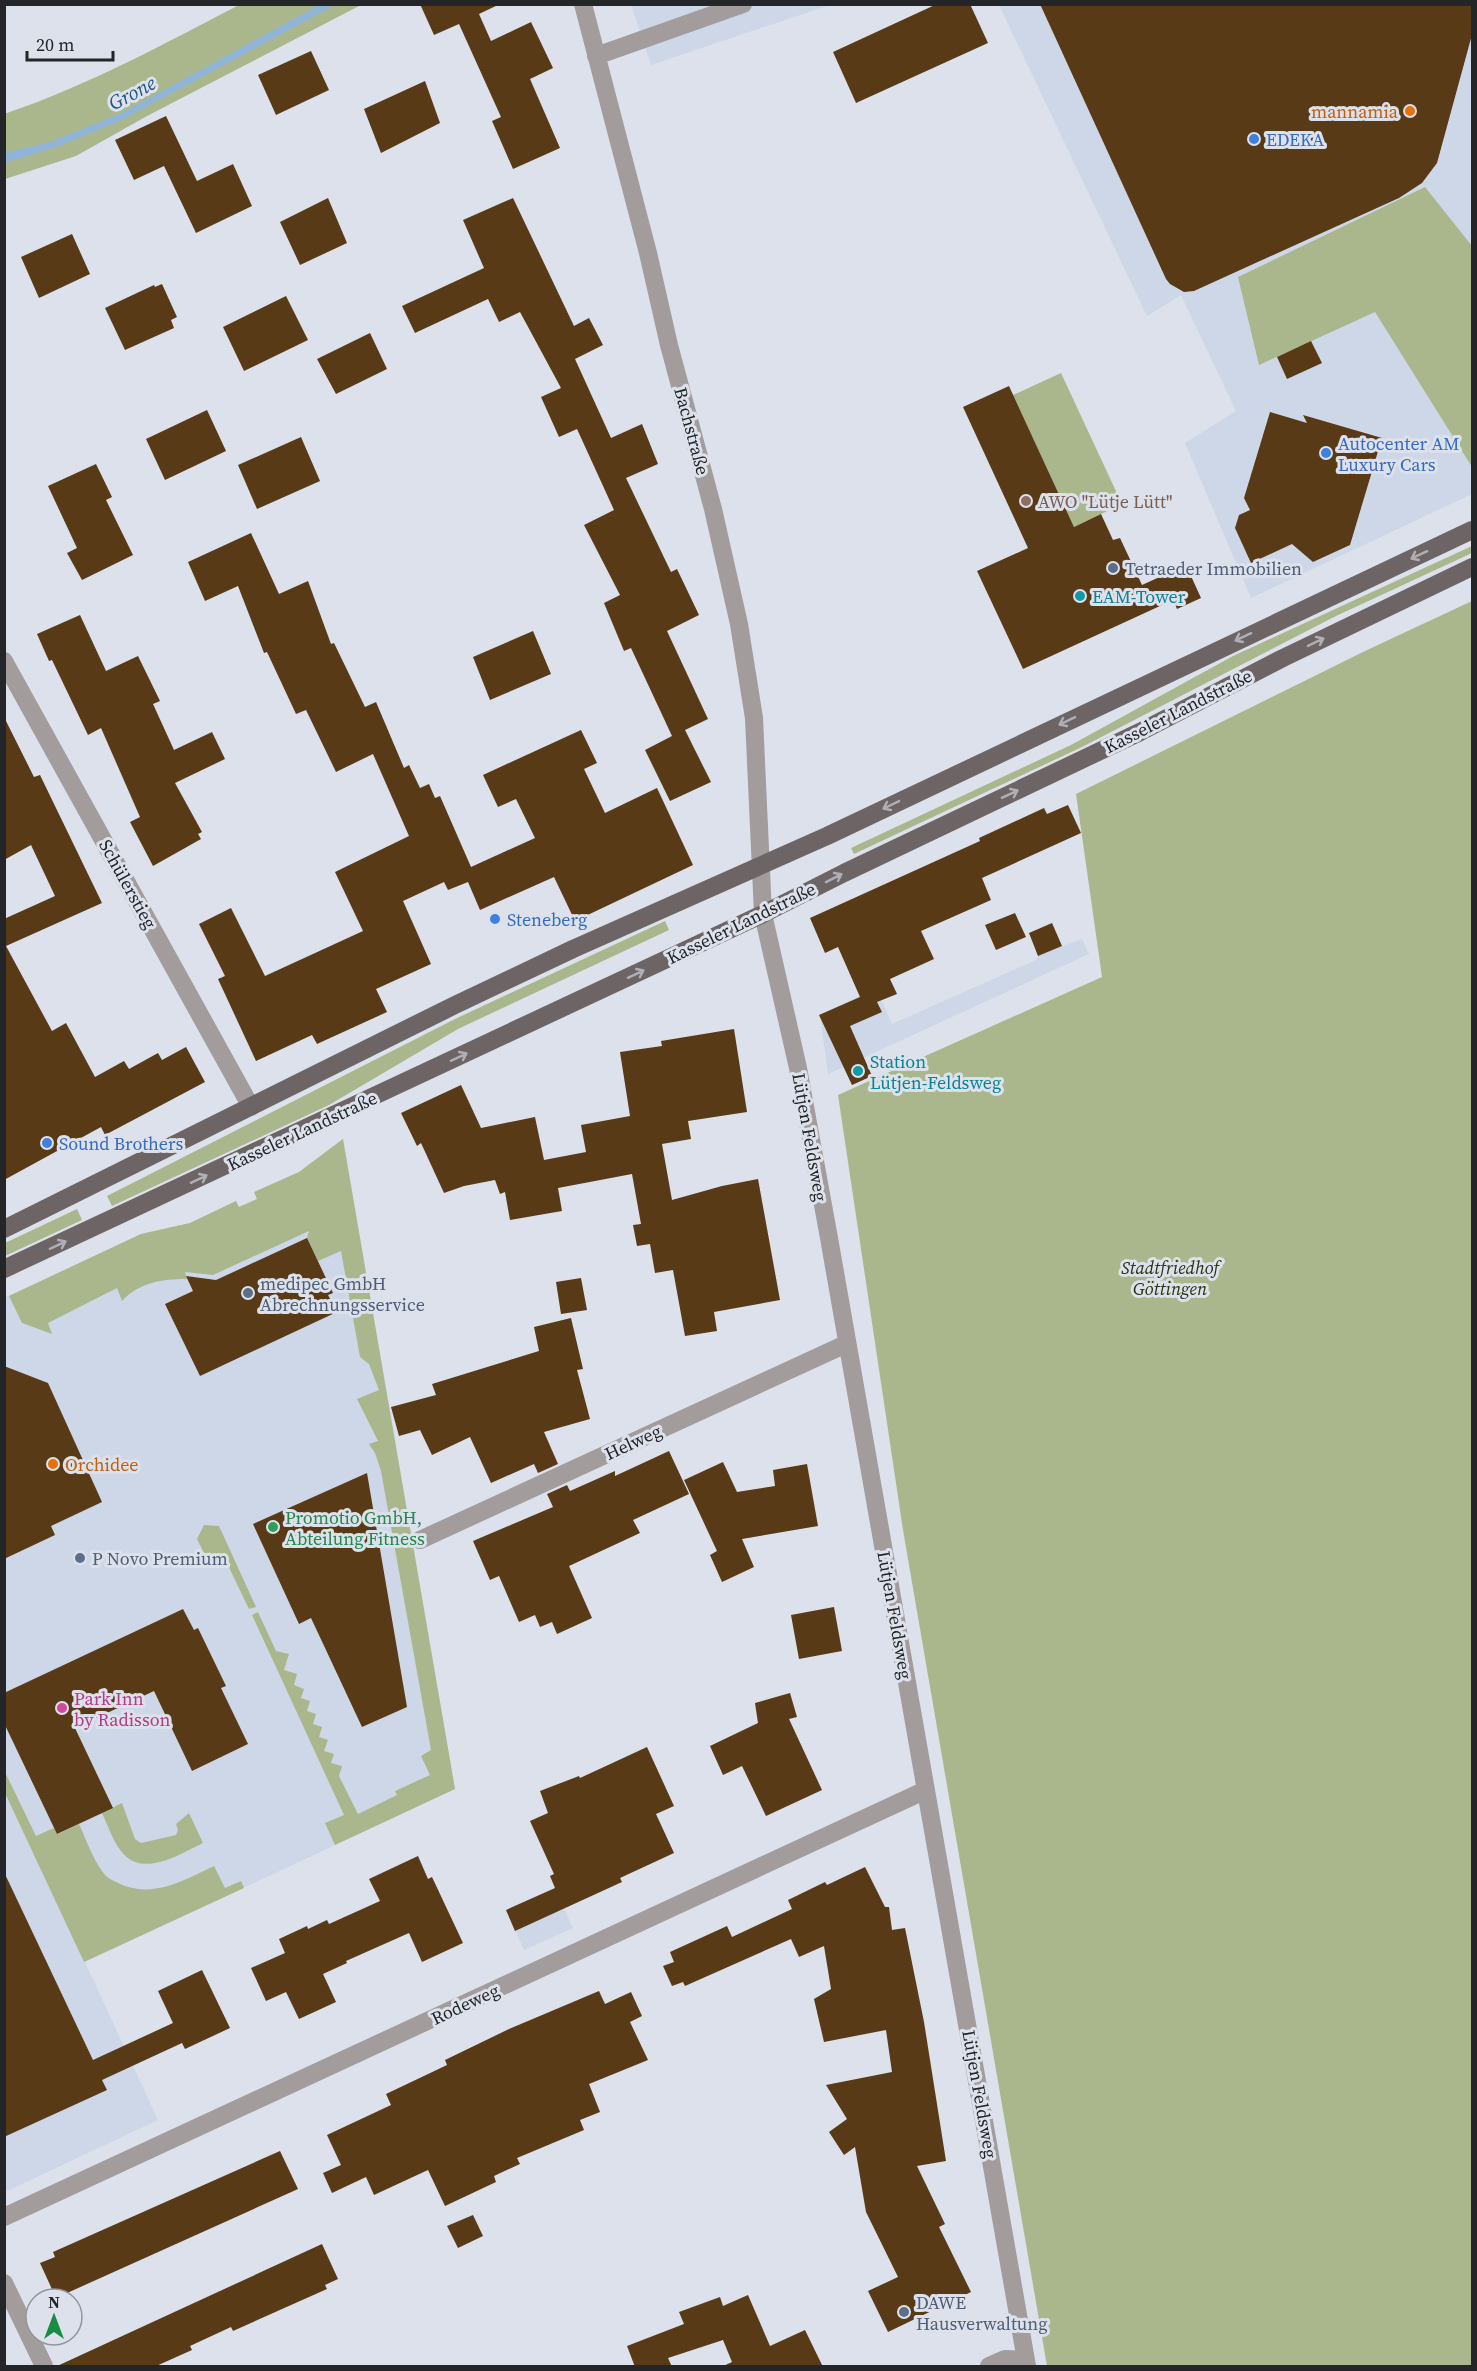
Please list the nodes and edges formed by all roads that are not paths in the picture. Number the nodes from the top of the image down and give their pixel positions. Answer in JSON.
{"nodes":[{"id":1,"x":582,"y":4,"type":"edge"},
{"id":2,"x":743,"y":4,"type":"edge"},
{"id":3,"x":596,"y":56,"type":"junction"},
{"id":4,"x":1473,"y":530,"type":"edge"},
{"id":5,"x":1473,"y":567,"type":"edge"},
{"id":6,"x":4,"y":661,"type":"edge"},
{"id":7,"x":759,"y":865,"type":"junction"},
{"id":8,"x":763,"y":915,"type":"junction"},
{"id":9,"x":251,"y":1107,"type":"junction"},
{"id":10,"x":4,"y":1229,"type":"edge"},
{"id":11,"x":4,"y":1269,"type":"edge"},
{"id":12,"x":846,"y":1344,"type":"junction"},
{"id":13,"x":420,"y":1540,"type":"dead end"},
{"id":14,"x":926,"y":1790,"type":"junction"},
{"id":15,"x":4,"y":2217,"type":"edge"},
{"id":16,"x":4,"y":2283,"type":"edge"},
{"id":17,"x":1027,"y":2363,"type":"edge"},
{"id":18,"x":44,"y":2367,"type":"edge"},
{"id":19,"x":989,"y":2367,"type":"edge"}],
"edges":[{"from":1,"to":3,"type":"street","name":"Bachstraße"},
{"from":2,"to":3,"type":"street"},
{"from":3,"to":7,"type":"street","name":"Bachstraße"},
{"from":4,"to":7,"type":"main road","name":"Kasseler Landstraße","one_way":true},
{"from":8,"to":5,"type":"main road","name":"Kasseler Landstraße","one_way":true},
{"from":6,"to":9,"type":"street","name":"Schülerstieg"},
{"from":7,"to":8,"type":"street","name":"Lütjen Feldsweg"},
{"from":7,"to":9,"type":"main road","name":"Kasseler Landstraße"},
{"from":11,"to":8,"type":"main road","name":"Kasseler Landstraße","one_way":true},
{"from":8,"to":12,"type":"street","name":"Lütjen Feldsweg"},
{"from":9,"to":10,"type":"main road","name":"Kasseler Landstraße"},
{"from":12,"to":13,"type":"street","name":"Helweg"},
{"from":12,"to":14,"type":"street","name":"Lütjen Feldsweg"},
{"from":14,"to":15,"type":"street","name":"Rodeweg"},
{"from":14,"to":17,"type":"street","name":"Lütjen Feldsweg"},
{"from":16,"to":18,"type":"street"},
{"from":17,"to":19,"type":"street"}]}
